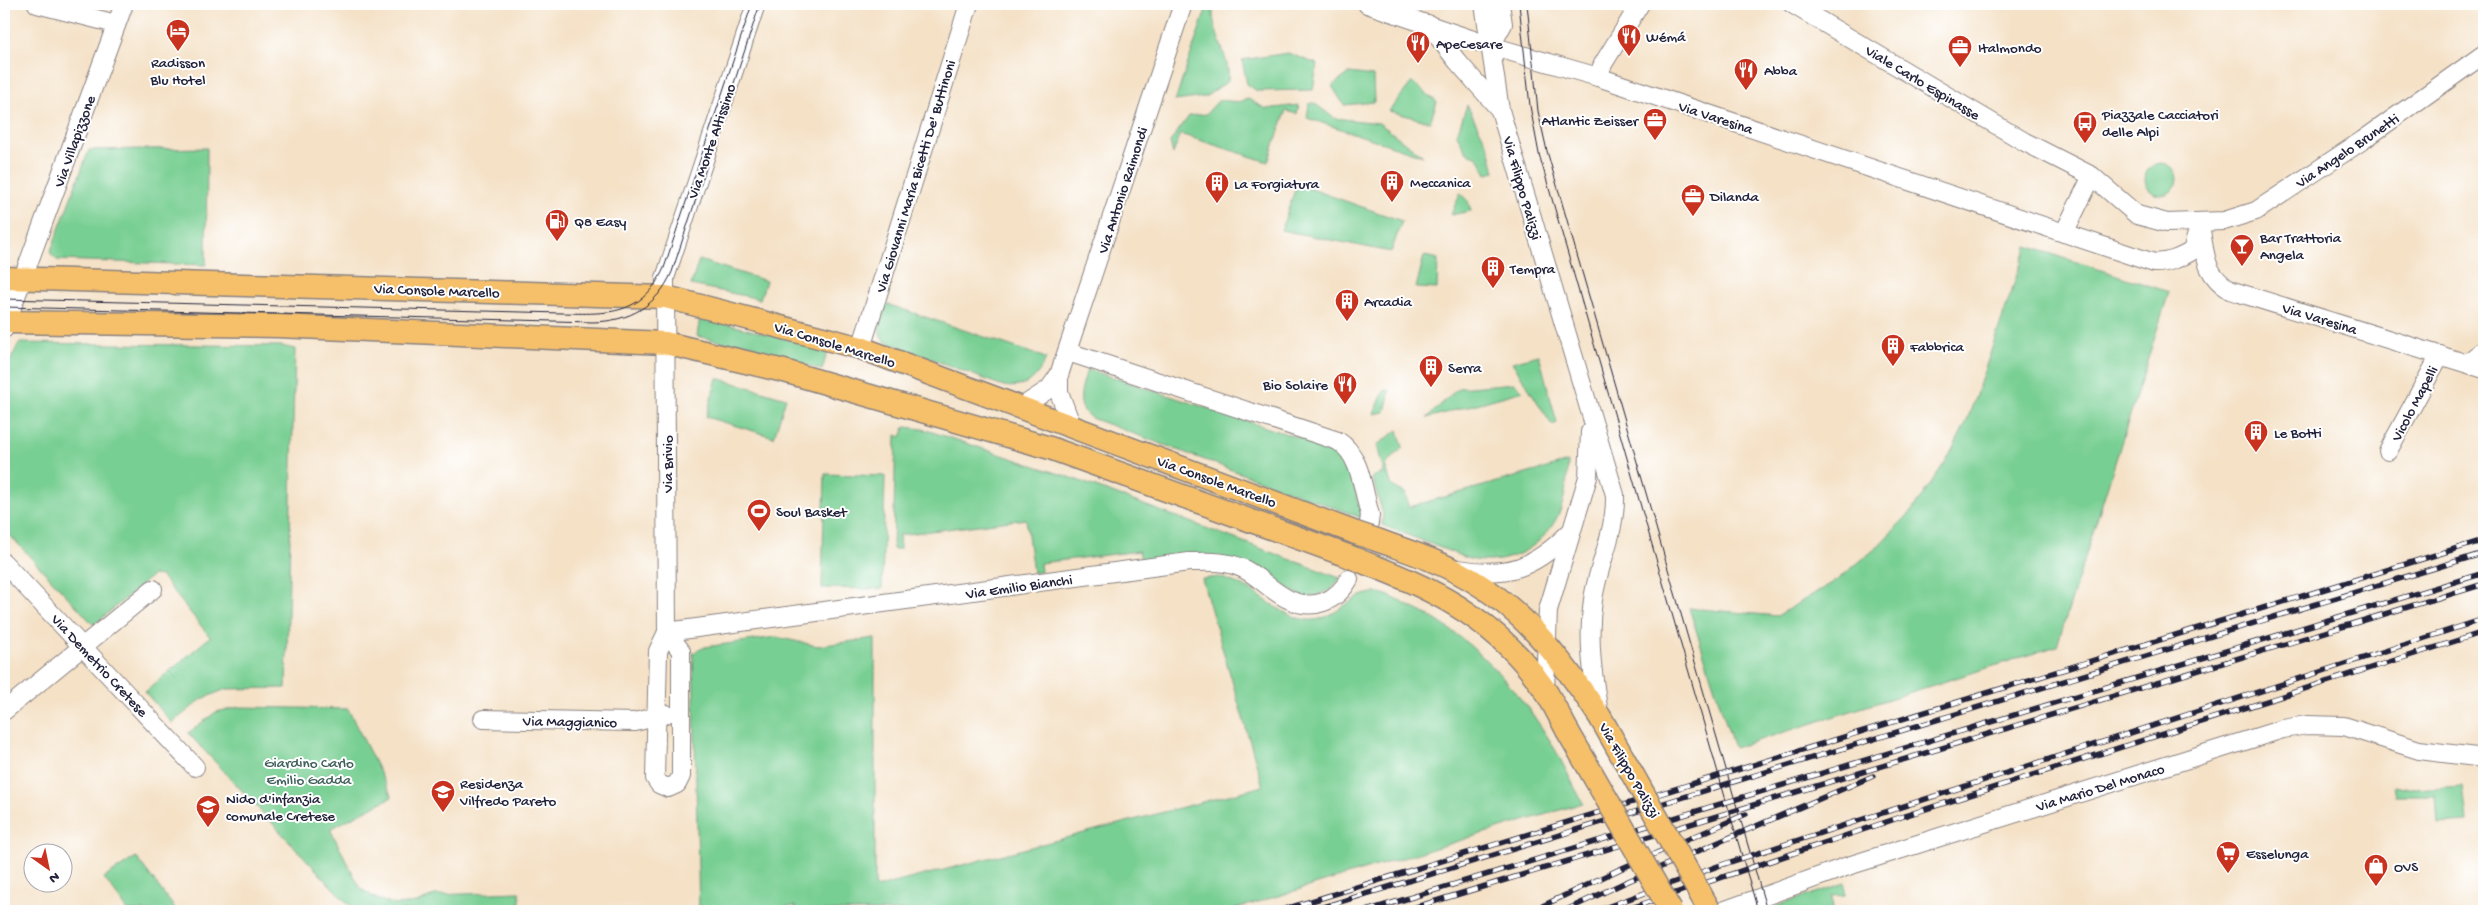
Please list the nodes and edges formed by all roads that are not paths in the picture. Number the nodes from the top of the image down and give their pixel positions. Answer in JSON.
{"nodes":[{"id":1,"x":37,"y":4,"type":"edge"},
{"id":2,"x":124,"y":4,"type":"edge"},
{"id":3,"x":756,"y":4,"type":"edge"},
{"id":4,"x":969,"y":4,"type":"edge"},
{"id":5,"x":1184,"y":4,"type":"edge"},
{"id":6,"x":1366,"y":4,"type":"edge"},
{"id":7,"x":1484,"y":4,"type":"edge"},
{"id":8,"x":1500,"y":4,"type":"edge"},
{"id":9,"x":1640,"y":4,"type":"edge"},
{"id":10,"x":1792,"y":4,"type":"edge"},
{"id":11,"x":116,"y":24,"type":"junction"},
{"id":12,"x":1428,"y":24,"type":"junction"},
{"id":13,"x":1491,"y":46,"type":"junction"},
{"id":14,"x":2484,"y":54,"type":"edge"},
{"id":15,"x":1598,"y":77,"type":"junction"},
{"id":16,"x":1500,"y":110,"type":"junction"},
{"id":17,"x":2092,"y":176,"type":"junction"},
{"id":18,"x":2200,"y":223,"type":"junction"},
{"id":19,"x":2064,"y":233,"type":"junction"},
{"id":20,"x":13,"y":278,"type":"edge"},
{"id":21,"x":666,"y":288,"type":"junction"},
{"id":22,"x":5,"y":324,"type":"edge"},
{"id":23,"x":666,"y":342,"type":"junction"},
{"id":24,"x":861,"y":348,"type":"junction"},
{"id":25,"x":2484,"y":350,"type":"edge"},
{"id":26,"x":1068,"y":352,"type":"junction"},
{"id":27,"x":2440,"y":355,"type":"junction"},
{"id":28,"x":2466,"y":363,"type":"junction"},
{"id":29,"x":2484,"y":369,"type":"edge"},
{"id":30,"x":1059,"y":375,"type":"junction"},
{"id":31,"x":1020,"y":408,"type":"junction"},
{"id":32,"x":1589,"y":414,"type":"junction"},
{"id":33,"x":1072,"y":427,"type":"junction"},
{"id":34,"x":2388,"y":451,"type":"dead end"},
{"id":35,"x":1571,"y":531,"type":"junction"},
{"id":36,"x":1367,"y":532,"type":"junction"},
{"id":37,"x":4,"y":563,"type":"edge"},
{"id":38,"x":1450,"y":568,"type":"junction"},
{"id":39,"x":1350,"y":579,"type":"dead end"},
{"id":40,"x":152,"y":588,"type":"dead end"},
{"id":41,"x":667,"y":632,"type":"junction"},
{"id":42,"x":1545,"y":643,"type":"junction"},
{"id":43,"x":83,"y":648,"type":"junction"},
{"id":44,"x":1545,"y":690,"type":"junction"},
{"id":45,"x":681,"y":710,"type":"junction"},
{"id":46,"x":4,"y":711,"type":"edge"},
{"id":47,"x":656,"y":717,"type":"junction"},
{"id":48,"x":1600,"y":717,"type":"junction"},
{"id":49,"x":483,"y":719,"type":"dead end"},
{"id":50,"x":2484,"y":758,"type":"edge"},
{"id":51,"x":195,"y":767,"type":"dead end"},
{"id":52,"x":1671,"y":911,"type":"edge"},
{"id":53,"x":1710,"y":911,"type":"edge"},
{"id":54,"x":1723,"y":911,"type":"edge"}],
"edges":[{"from":1,"to":11,"type":"street"},
{"from":2,"to":11,"type":"street","name":"Via Villapizzone"},
{"from":3,"to":21,"type":"street","name":"Via Monte Altissimo"},
{"from":4,"to":24,"type":"street","name":"Via Giovanni Maria Bicetti De' Buttinoni"},
{"from":5,"to":26,"type":"street","name":"Via Antonio Raimondi"},
{"from":6,"to":12,"type":"street","name":"Via Varesina"},
{"from":7,"to":13,"type":"street","name":"Via Filippo Palizzi"},
{"from":8,"to":13,"type":"street"},
{"from":9,"to":15,"type":"street"},
{"from":10,"to":17,"type":"street","name":"Viale Carlo Espinasse"},
{"from":11,"to":20,"type":"street","name":"Via Villapizzone"},
{"from":12,"to":13,"type":"street","name":"Via Varesina"},
{"from":12,"to":16,"type":"street"},
{"from":13,"to":15,"type":"street","name":"Via Varesina"},
{"from":13,"to":16,"type":"street","name":"Via Filippo Palizzi"},
{"from":14,"to":18,"type":"street","name":"Via Angelo Brunetti"},
{"from":15,"to":19,"type":"street","name":"Via Varesina"},
{"from":16,"to":32,"type":"street","name":"Via Filippo Palizzi"},
{"from":17,"to":18,"type":"street"},
{"from":17,"to":19,"type":"street"},
{"from":18,"to":19,"type":"street"},
{"from":18,"to":27,"type":"street","name":"Via Varesina"},
{"from":20,"to":21,"type":"main road","name":"Via Console Marcello"},
{"from":20,"to":22,"type":"street","name":"Via Villapizzone"},
{"from":21,"to":23,"type":"street","name":"Via Brivio"},
{"from":21,"to":24,"type":"main road","name":"Via Console Marcello"},
{"from":22,"to":23,"type":"main road","name":"Via Console Marcello"},
{"from":23,"to":41,"type":"street","name":"Via Brivio"},
{"from":23,"to":44,"type":"main road","name":"Via Console Marcello"},
{"from":24,"to":31,"type":"main road","name":"Via Console Marcello"},
{"from":25,"to":28,"type":"street"},
{"from":26,"to":30,"type":"street","name":"Via Antonio Raimondi"},
{"from":26,"to":36,"type":"street"},
{"from":27,"to":28,"type":"street","name":"Via Varesina"},
{"from":27,"to":34,"type":"street","name":"Vicolo Mapelli"},
{"from":28,"to":29,"type":"street","name":"Via Varesina"},
{"from":30,"to":31,"type":"street","name":"Via Antonio Raimondi"},
{"from":30,"to":33,"type":"street","name":"Via Antonio Raimondi"},
{"from":31,"to":33,"type":"main road","name":"Via Console Marcello"},
{"from":32,"to":35,"type":"street","name":"Via Filippo Palizzi"},
{"from":32,"to":48,"type":"street","name":"Via Filippo Palizzi"},
{"from":33,"to":36,"type":"main road","name":"Via Console Marcello"},
{"from":35,"to":38,"type":"street"},
{"from":35,"to":42,"type":"street","name":"Via Filippo Palizzi"},
{"from":36,"to":38,"type":"main road","name":"Via Console Marcello"},
{"from":37,"to":43,"type":"street","name":"Via Demetrio Cretese"},
{"from":38,"to":42,"type":"main road","name":"Via Console Marcello"},
{"from":39,"to":41,"type":"street","name":"Via Emilio Bianchi"},
{"from":40,"to":43,"type":"street"},
{"from":41,"to":45,"type":"street","name":"Via Brivio"},
{"from":41,"to":47,"type":"street","name":"Via Brivio"},
{"from":42,"to":44,"type":"street","name":"Via Filippo Palizzi"},
{"from":42,"to":48,"type":"main road","name":"Via Console Marcello"},
{"from":43,"to":46,"type":"street"},
{"from":43,"to":51,"type":"street","name":"Via Demetrio Cretese"},
{"from":44,"to":52,"type":"main road","bridge":true},
{"from":45,"to":47,"type":"street"},
{"from":45,"to":47,"type":"street","name":"Via Brivio"},
{"from":47,"to":49,"type":"street","name":"Via Maggianico"},
{"from":48,"to":53,"type":"main road","name":"Via Filippo Palizzi","bridge":true},
{"from":50,"to":54,"type":"street","name":"Via Mario Del Monaco"}]}
